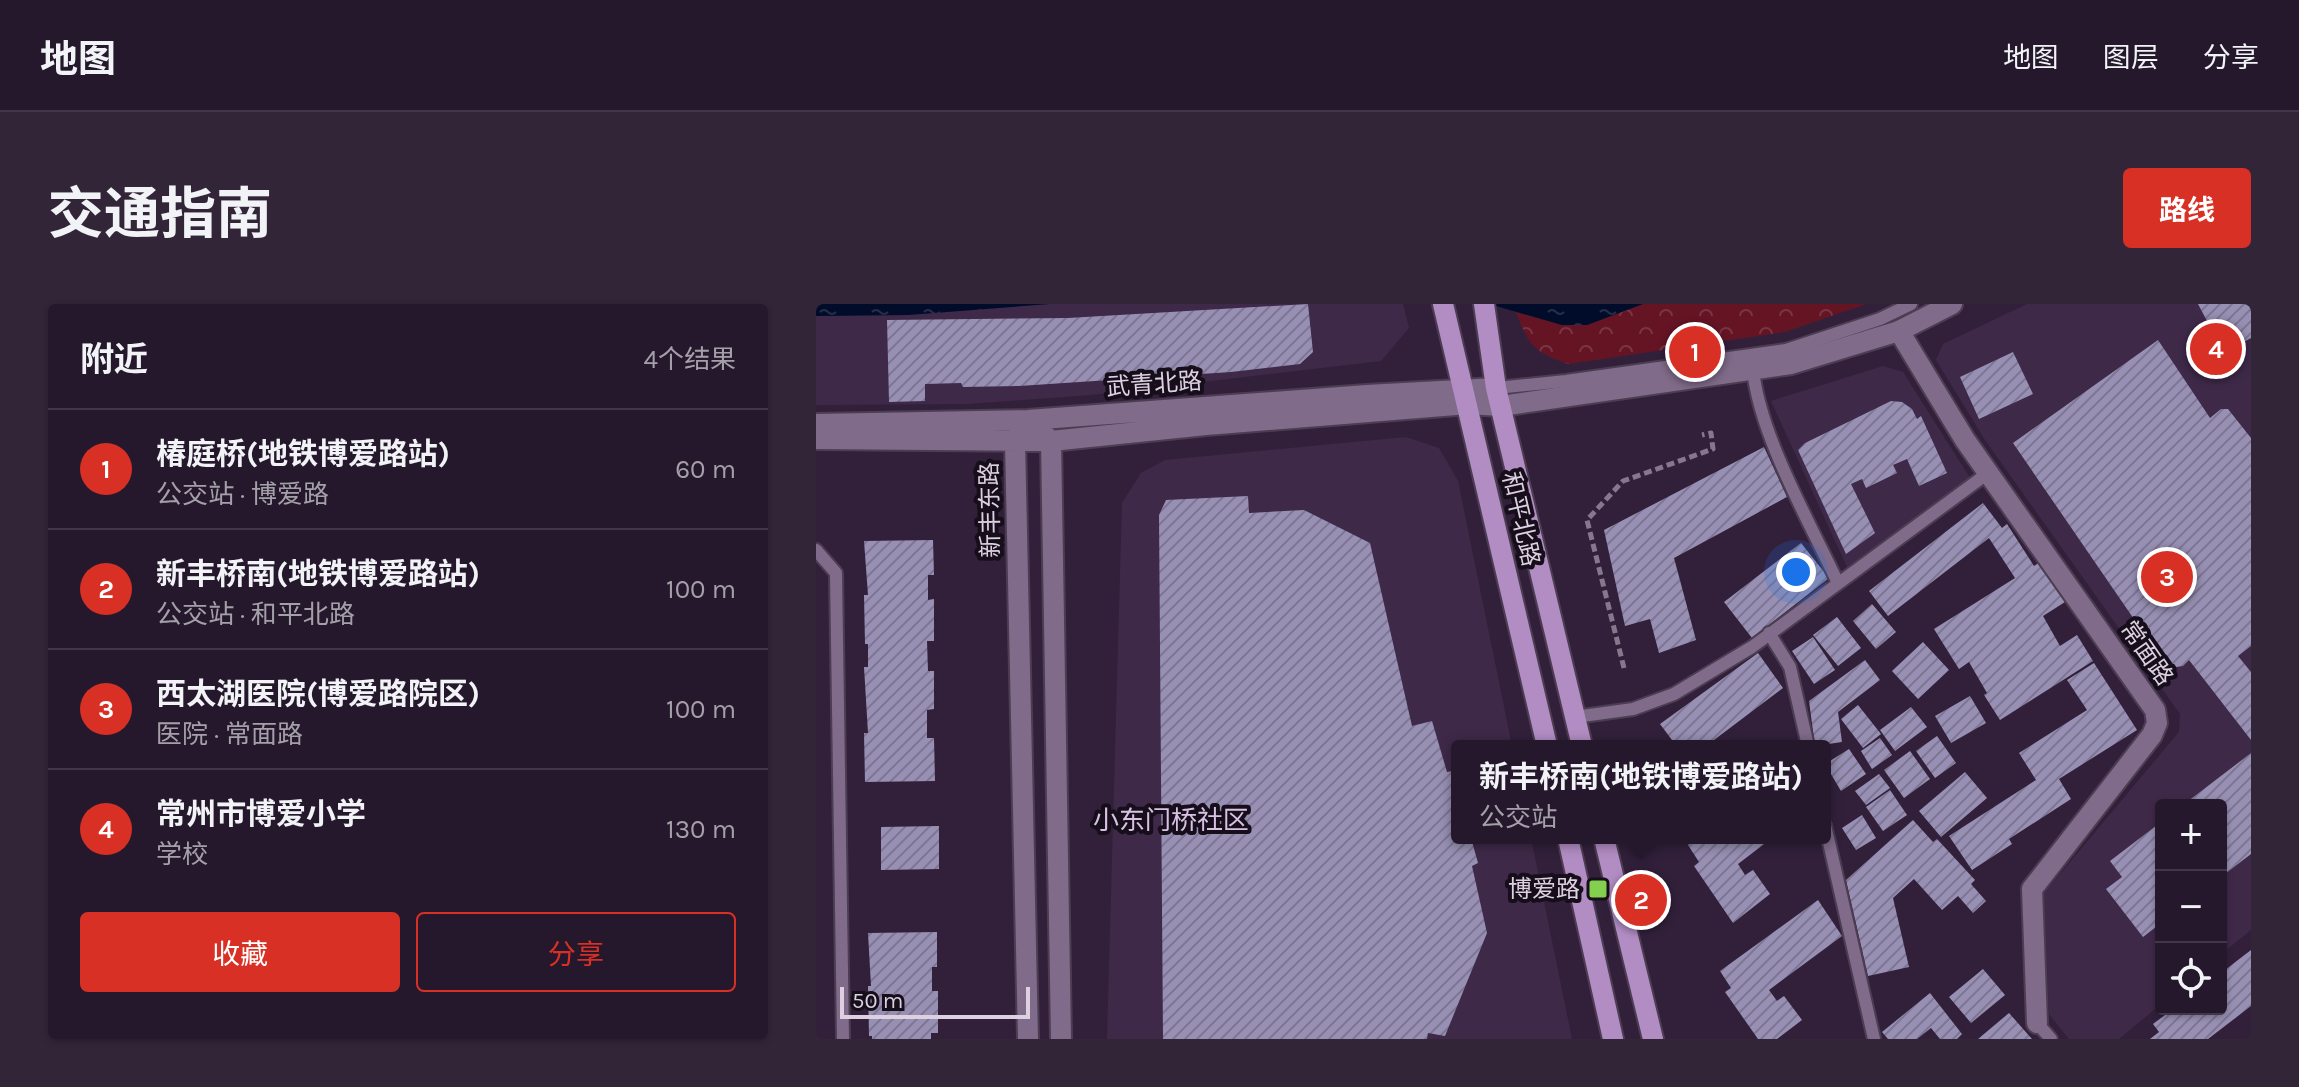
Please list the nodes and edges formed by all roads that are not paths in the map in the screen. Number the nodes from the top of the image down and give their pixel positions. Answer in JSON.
{"nodes":[{"id":1,"x":1443,"y":304,"type":"edge"},
{"id":2,"x":1911,"y":304,"type":"edge"},
{"id":3,"x":1952,"y":304,"type":"edge"},
{"id":4,"x":1485,"y":307,"type":"edge"},
{"id":5,"x":1899,"y":331,"type":"junction"},
{"id":6,"x":1753,"y":369,"type":"junction"},
{"id":7,"x":1466,"y":396,"type":"junction"},
{"id":8,"x":1498,"y":397,"type":"junction"},
{"id":9,"x":1028,"y":420,"type":"junction"},
{"id":10,"x":816,"y":424,"type":"edge"},
{"id":11,"x":816,"y":439,"type":"edge"},
{"id":12,"x":1015,"y":441,"type":"junction"},
{"id":13,"x":1051,"y":441,"type":"junction"},
{"id":14,"x":1988,"y":473,"type":"junction"},
{"id":15,"x":816,"y":550,"type":"edge"},
{"id":16,"x":1837,"y":581,"type":"junction"},
{"id":17,"x":1769,"y":633,"type":"junction"},
{"id":18,"x":1575,"y":717,"type":"junction"},
{"id":19,"x":1546,"y":740,"type":"edge"},
{"id":20,"x":1581,"y":740,"type":"edge"},
{"id":21,"x":1807,"y":740,"type":"edge"},
{"id":22,"x":1569,"y":844,"type":"edge"},
{"id":23,"x":1605,"y":844,"type":"edge"},
{"id":24,"x":1829,"y":844,"type":"edge"},
{"id":25,"x":2044,"y":1031,"type":"edge"},
{"id":26,"x":843,"y":1039,"type":"edge"},
{"id":27,"x":1028,"y":1039,"type":"edge"},
{"id":28,"x":1061,"y":1039,"type":"edge"},
{"id":29,"x":1613,"y":1039,"type":"edge"},
{"id":30,"x":1653,"y":1039,"type":"edge"},
{"id":31,"x":1874,"y":1039,"type":"edge"}],
"edges":[{"from":1,"to":7,"type":"main road","name":"和平北路"},
{"from":2,"to":8,"type":"lane"},
{"from":3,"to":5,"type":"street"},
{"from":4,"to":8,"type":"main road","name":"和平北路"},
{"from":5,"to":6,"type":"street"},
{"from":5,"to":14,"type":"street","name":"常面路"},
{"from":6,"to":8,"type":"street"},
{"from":6,"to":16,"type":"lane"},
{"from":7,"to":8,"type":"street"},
{"from":7,"to":9,"type":"street","name":"武青北路"},
{"from":7,"to":13,"type":"street","name":"武青北路"},
{"from":7,"to":19,"type":"main road","name":"和平北路"},
{"from":8,"to":18,"type":"main road","name":"和平北路"},
{"from":9,"to":10,"type":"street","name":"武青北路"},
{"from":9,"to":12,"type":"street","name":"新丰东路"},
{"from":9,"to":13,"type":"street"},
{"from":11,"to":12,"type":"street","name":"武青北路"},
{"from":12,"to":13,"type":"street","name":"武青北路"},
{"from":12,"to":27,"type":"street","name":"新丰东路"},
{"from":13,"to":28,"type":"street"},
{"from":14,"to":16,"type":"lane"},
{"from":14,"to":25,"type":"street","name":"常面路"},
{"from":15,"to":26,"type":"lane"},
{"from":16,"to":17,"type":"lane"},
{"from":17,"to":18,"type":"lane"},
{"from":17,"to":21,"type":"lane"},
{"from":18,"to":20,"type":"main road","name":"和平北路"},
{"from":22,"to":29,"type":"main road"},
{"from":23,"to":30,"type":"main road"},
{"from":24,"to":31,"type":"lane"}]}
